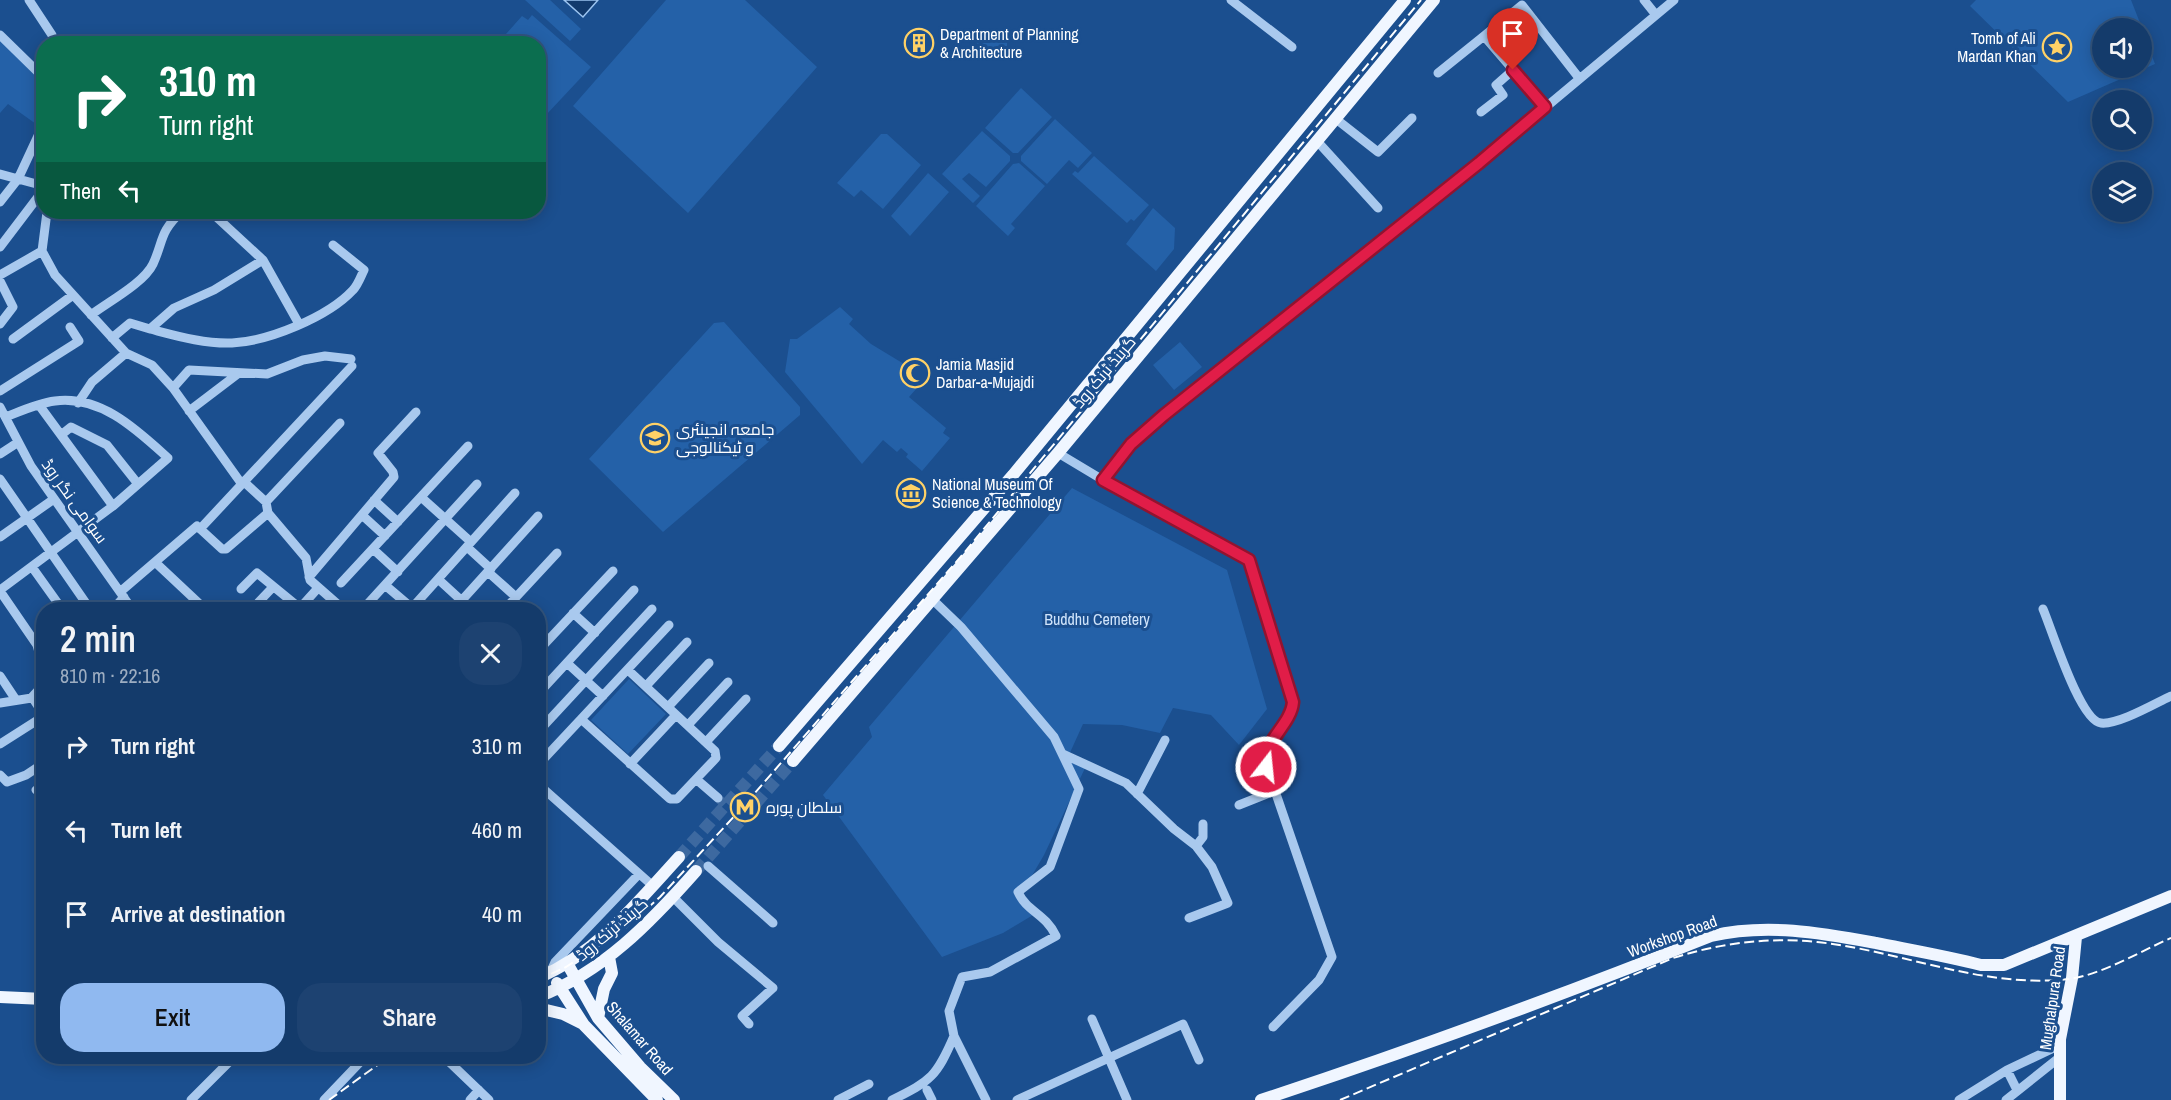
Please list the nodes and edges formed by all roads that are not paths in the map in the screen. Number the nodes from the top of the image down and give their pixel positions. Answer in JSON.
{"nodes":[{"id":1,"x":29,"y":0,"type":"edge"},
{"id":2,"x":1231,"y":0,"type":"edge"},
{"id":3,"x":1405,"y":0,"type":"edge"},
{"id":4,"x":1434,"y":0,"type":"edge"},
{"id":5,"x":1644,"y":0,"type":"edge"},
{"id":6,"x":1674,"y":0,"type":"edge"},
{"id":7,"x":1522,"y":2,"type":"edge"},
{"id":8,"x":1656,"y":15,"type":"junction"},
{"id":9,"x":0,"y":35,"type":"edge"},
{"id":10,"x":52,"y":35,"type":"dead end"},
{"id":11,"x":1484,"y":36,"type":"junction"},
{"id":12,"x":1292,"y":48,"type":"dead end"},
{"id":13,"x":36,"y":70,"type":"edge"},
{"id":14,"x":1513,"y":70,"type":"junction"},
{"id":15,"x":1348,"y":71,"type":"junction"},
{"id":16,"x":1438,"y":73,"type":"dead end"},
{"id":17,"x":1579,"y":78,"type":"junction"},
{"id":18,"x":1363,"y":86,"type":"junction"},
{"id":19,"x":1545,"y":107,"type":"junction"},
{"id":20,"x":1481,"y":112,"type":"dead end"},
{"id":21,"x":1412,"y":118,"type":"dead end"},
{"id":22,"x":1336,"y":119,"type":"junction"},
{"id":23,"x":36,"y":140,"type":"edge"},
{"id":24,"x":1317,"y":141,"type":"junction"},
{"id":25,"x":0,"y":174,"type":"edge"},
{"id":26,"x":18,"y":179,"type":"junction"},
{"id":27,"x":36,"y":185,"type":"edge"},
{"id":28,"x":36,"y":199,"type":"edge"},
{"id":29,"x":0,"y":202,"type":"edge"},
{"id":30,"x":1378,"y":208,"type":"dead end"},
{"id":31,"x":46,"y":219,"type":"edge"},
{"id":32,"x":175,"y":219,"type":"edge"},
{"id":33,"x":219,"y":219,"type":"edge"},
{"id":34,"x":333,"y":245,"type":"dead end"},
{"id":35,"x":0,"y":247,"type":"edge"},
{"id":36,"x":42,"y":251,"type":"junction"},
{"id":37,"x":263,"y":260,"type":"junction"},
{"id":38,"x":0,"y":275,"type":"edge"},
{"id":39,"x":0,"y":281,"type":"edge"},
{"id":40,"x":73,"y":295,"type":"junction"},
{"id":41,"x":91,"y":315,"type":"junction"},
{"id":42,"x":0,"y":324,"type":"edge"},
{"id":43,"x":299,"y":324,"type":"junction"},
{"id":44,"x":70,"y":327,"type":"dead end"},
{"id":45,"x":150,"y":328,"type":"junction"},
{"id":46,"x":112,"y":338,"type":"junction"},
{"id":47,"x":13,"y":339,"type":"dead end"},
{"id":48,"x":126,"y":353,"type":"junction"},
{"id":49,"x":239,"y":373,"type":"junction"},
{"id":50,"x":172,"y":388,"type":"junction"},
{"id":51,"x":0,"y":391,"type":"edge"},
{"id":52,"x":78,"y":403,"type":"junction"},
{"id":53,"x":39,"y":405,"type":"junction"},
{"id":54,"x":0,"y":408,"type":"edge"},
{"id":55,"x":189,"y":411,"type":"junction"},
{"id":56,"x":416,"y":412,"type":"dead end"},
{"id":57,"x":6,"y":417,"type":"junction"},
{"id":58,"x":340,"y":423,"type":"dead end"},
{"id":59,"x":61,"y":435,"type":"junction"},
{"id":60,"x":17,"y":443,"type":"junction"},
{"id":61,"x":468,"y":446,"type":"dead end"},
{"id":62,"x":1058,"y":453,"type":"junction"},
{"id":63,"x":0,"y":454,"type":"edge"},
{"id":64,"x":1103,"y":480,"type":"junction"},
{"id":65,"x":242,"y":482,"type":"junction"},
{"id":66,"x":1,"y":483,"type":"edge"},
{"id":67,"x":138,"y":484,"type":"junction"},
{"id":68,"x":477,"y":484,"type":"dead end"},
{"id":69,"x":515,"y":493,"type":"dead end"},
{"id":70,"x":421,"y":497,"type":"junction"},
{"id":71,"x":54,"y":499,"type":"junction"},
{"id":72,"x":374,"y":500,"type":"junction"},
{"id":73,"x":266,"y":502,"type":"junction"},
{"id":74,"x":113,"y":506,"type":"junction"},
{"id":75,"x":268,"y":513,"type":"junction"},
{"id":76,"x":362,"y":515,"type":"junction"},
{"id":77,"x":538,"y":516,"type":"dead end"},
{"id":78,"x":27,"y":518,"type":"junction"},
{"id":79,"x":445,"y":519,"type":"junction"},
{"id":80,"x":398,"y":522,"type":"junction"},
{"id":81,"x":200,"y":529,"type":"junction"},
{"id":82,"x":78,"y":530,"type":"junction"},
{"id":83,"x":385,"y":536,"type":"junction"},
{"id":84,"x":0,"y":537,"type":"edge"},
{"id":85,"x":469,"y":544,"type":"junction"},
{"id":86,"x":373,"y":549,"type":"junction"},
{"id":87,"x":50,"y":551,"type":"junction"},
{"id":88,"x":557,"y":553,"type":"dead end"},
{"id":89,"x":156,"y":563,"type":"junction"},
{"id":90,"x":32,"y":567,"type":"junction"},
{"id":91,"x":489,"y":570,"type":"junction"},
{"id":92,"x":613,"y":571,"type":"dead end"},
{"id":93,"x":398,"y":572,"type":"junction"},
{"id":94,"x":309,"y":577,"type":"junction"},
{"id":95,"x":438,"y":579,"type":"junction"},
{"id":96,"x":341,"y":583,"type":"dead end"},
{"id":97,"x":385,"y":585,"type":"junction"},
{"id":98,"x":273,"y":587,"type":"junction"},
{"id":99,"x":318,"y":588,"type":"junction"},
{"id":100,"x":241,"y":589,"type":"dead end"},
{"id":101,"x":0,"y":590,"type":"edge"},
{"id":102,"x":634,"y":590,"type":"dead end"},
{"id":103,"x":122,"y":594,"type":"junction"},
{"id":104,"x":516,"y":597,"type":"junction"},
{"id":105,"x":933,"y":600,"type":"junction"},
{"id":106,"x":462,"y":601,"type":"joint"},
{"id":107,"x":57,"y":602,"type":"edge"},
{"id":108,"x":85,"y":602,"type":"edge"},
{"id":109,"x":117,"y":602,"type":"edge"},
{"id":110,"x":127,"y":602,"type":"edge"},
{"id":111,"x":198,"y":602,"type":"edge"},
{"id":112,"x":259,"y":602,"type":"edge"},
{"id":113,"x":293,"y":602,"type":"edge"},
{"id":114,"x":306,"y":602,"type":"edge"},
{"id":115,"x":335,"y":602,"type":"edge"},
{"id":116,"x":369,"y":602,"type":"edge"},
{"id":117,"x":403,"y":602,"type":"edge"},
{"id":118,"x":417,"y":602,"type":"edge"},
{"id":119,"x":511,"y":602,"type":"edge"},
{"id":120,"x":652,"y":609,"type":"dead end"},
{"id":121,"x":2043,"y":609,"type":"dead end"},
{"id":122,"x":573,"y":613,"type":"junction"},
{"id":123,"x":669,"y":625,"type":"dead end"},
{"id":124,"x":595,"y":633,"type":"junction"},
{"id":125,"x":546,"y":642,"type":"edge"},
{"id":126,"x":687,"y":642,"type":"dead end"},
{"id":127,"x":36,"y":644,"type":"edge"},
{"id":128,"x":567,"y":663,"type":"junction"},
{"id":129,"x":709,"y":663,"type":"dead end"},
{"id":130,"x":628,"y":670,"type":"junction"},
{"id":131,"x":0,"y":676,"type":"edge"},
{"id":132,"x":586,"y":681,"type":"junction"},
{"id":133,"x":728,"y":682,"type":"dead end"},
{"id":134,"x":546,"y":685,"type":"edge"},
{"id":135,"x":646,"y":687,"type":"junction"},
{"id":136,"x":36,"y":693,"type":"edge"},
{"id":137,"x":603,"y":696,"type":"junction"},
{"id":138,"x":2171,"y":696,"type":"edge"},
{"id":139,"x":32,"y":697,"type":"junction"},
{"id":140,"x":36,"y":697,"type":"edge"},
{"id":141,"x":746,"y":699,"type":"dead end"},
{"id":142,"x":16,"y":700,"type":"junction"},
{"id":143,"x":0,"y":703,"type":"edge"},
{"id":144,"x":36,"y":703,"type":"edge"},
{"id":145,"x":668,"y":707,"type":"junction"},
{"id":146,"x":676,"y":714,"type":"junction"},
{"id":147,"x":581,"y":719,"type":"junction"},
{"id":148,"x":36,"y":721,"type":"edge"},
{"id":149,"x":546,"y":724,"type":"edge"},
{"id":150,"x":688,"y":725,"type":"junction"},
{"id":151,"x":1165,"y":740,"type":"dead end"},
{"id":152,"x":706,"y":742,"type":"junction"},
{"id":153,"x":0,"y":744,"type":"edge"},
{"id":154,"x":779,"y":746,"type":"tunnel mouth"},
{"id":155,"x":1063,"y":754,"type":"junction"},
{"id":156,"x":546,"y":756,"type":"edge"},
{"id":157,"x":793,"y":761,"type":"tunnel mouth"},
{"id":158,"x":630,"y":764,"type":"junction"},
{"id":159,"x":36,"y":768,"type":"edge"},
{"id":160,"x":0,"y":775,"type":"edge"},
{"id":161,"x":696,"y":779,"type":"junction"},
{"id":162,"x":546,"y":791,"type":"edge"},
{"id":163,"x":1274,"y":791,"type":"junction"},
{"id":164,"x":1137,"y":794,"type":"junction"},
{"id":165,"x":718,"y":798,"type":"tunnel mouth"},
{"id":166,"x":1239,"y":805,"type":"dead end"},
{"id":167,"x":1203,"y":824,"type":"dead end"},
{"id":168,"x":1196,"y":846,"type":"junction"},
{"id":169,"x":679,"y":857,"type":"tunnel mouth"},
{"id":170,"x":702,"y":868,"type":"joint"},
{"id":171,"x":639,"y":874,"type":"junction"},
{"id":172,"x":652,"y":886,"type":"junction"},
{"id":173,"x":2171,"y":896,"type":"edge"},
{"id":174,"x":672,"y":897,"type":"junction"},
{"id":175,"x":1189,"y":918,"type":"dead end"},
{"id":176,"x":773,"y":923,"type":"dead end"},
{"id":177,"x":2076,"y":937,"type":"junction"},
{"id":178,"x":609,"y":957,"type":"junction"},
{"id":179,"x":567,"y":963,"type":"junction"},
{"id":180,"x":546,"y":973,"type":"edge"},
{"id":181,"x":546,"y":975,"type":"edge"},
{"id":182,"x":546,"y":978,"type":"edge"},
{"id":183,"x":576,"y":979,"type":"junction"},
{"id":184,"x":560,"y":989,"type":"junction"},
{"id":185,"x":546,"y":994,"type":"edge"},
{"id":186,"x":0,"y":997,"type":"edge"},
{"id":187,"x":36,"y":999,"type":"edge"},
{"id":188,"x":546,"y":1010,"type":"edge"},
{"id":189,"x":598,"y":1018,"type":"junction"},
{"id":190,"x":1092,"y":1019,"type":"dead end"},
{"id":191,"x":749,"y":1024,"type":"dead end"},
{"id":192,"x":584,"y":1025,"type":"junction"},
{"id":193,"x":1273,"y":1026,"type":"dead end"},
{"id":194,"x":954,"y":1036,"type":"junction"},
{"id":195,"x":2060,"y":1051,"type":"junction"},
{"id":196,"x":1109,"y":1058,"type":"junction"},
{"id":197,"x":1199,"y":1060,"type":"dead end"},
{"id":198,"x":227,"y":1064,"type":"edge"},
{"id":199,"x":358,"y":1064,"type":"edge"},
{"id":200,"x":452,"y":1064,"type":"edge"},
{"id":201,"x":2007,"y":1070,"type":"junction"},
{"id":202,"x":869,"y":1084,"type":"dead end"},
{"id":203,"x":479,"y":1090,"type":"junction"},
{"id":204,"x":927,"y":1090,"type":"dead end"},
{"id":205,"x":2017,"y":1090,"type":"junction"},
{"id":206,"x":191,"y":1100,"type":"edge"},
{"id":207,"x":324,"y":1100,"type":"edge"},
{"id":208,"x":470,"y":1100,"type":"edge"},
{"id":209,"x":489,"y":1100,"type":"edge"},
{"id":210,"x":657,"y":1100,"type":"edge"},
{"id":211,"x":674,"y":1100,"type":"edge"},
{"id":212,"x":838,"y":1100,"type":"edge"},
{"id":213,"x":892,"y":1100,"type":"edge"},
{"id":214,"x":932,"y":1100,"type":"edge"},
{"id":215,"x":986,"y":1100,"type":"edge"},
{"id":216,"x":1017,"y":1100,"type":"edge"},
{"id":217,"x":1127,"y":1100,"type":"edge"},
{"id":218,"x":1261,"y":1100,"type":"edge"},
{"id":219,"x":1959,"y":1100,"type":"edge"},
{"id":220,"x":2006,"y":1100,"type":"edge"},
{"id":221,"x":2060,"y":1100,"type":"edge"}],
"edges":[{"from":1,"to":10,"type":"street"},
{"from":2,"to":12,"type":"street"},
{"from":3,"to":15,"type":"main road","name":"گرینڈ ٹرنک روڈ"},
{"from":4,"to":18,"type":"main road","name":"گرینڈ ٹرنک روڈ"},
{"from":5,"to":8,"type":"street"},
{"from":6,"to":8,"type":"street"},
{"from":7,"to":11,"type":"street"},
{"from":7,"to":17,"type":"street"},
{"from":8,"to":17,"type":"street"},
{"from":9,"to":13,"type":"street"},
{"from":11,"to":14,"type":"street"},
{"from":11,"to":16,"type":"street"},
{"from":14,"to":19,"type":"street"},
{"from":14,"to":20,"type":"street"},
{"from":15,"to":18,"type":"main road"},
{"from":15,"to":154,"type":"main road","name":"گرینڈ ٹرنک روڈ"},
{"from":17,"to":19,"type":"street"},
{"from":18,"to":22,"type":"main road","name":"گرینڈ ٹرنک روڈ"},
{"from":19,"to":64,"type":"street"},
{"from":21,"to":22,"type":"street"},
{"from":22,"to":24,"type":"main road","name":"گرینڈ ٹرنک روڈ"},
{"from":23,"to":26,"type":"street"},
{"from":24,"to":30,"type":"street"},
{"from":24,"to":62,"type":"main road","name":"گرینڈ ٹرنک روڈ"},
{"from":25,"to":26,"type":"street"},
{"from":26,"to":27,"type":"street"},
{"from":26,"to":29,"type":"street"},
{"from":28,"to":35,"type":"street"},
{"from":31,"to":36,"type":"street"},
{"from":32,"to":41,"type":"street"},
{"from":33,"to":37,"type":"street"},
{"from":34,"to":43,"type":"street"},
{"from":36,"to":38,"type":"street"},
{"from":36,"to":40,"type":"street"},
{"from":37,"to":43,"type":"street"},
{"from":37,"to":45,"type":"street"},
{"from":39,"to":42,"type":"street"},
{"from":40,"to":41,"type":"street"},
{"from":40,"to":47,"type":"street"},
{"from":41,"to":46,"type":"street"},
{"from":43,"to":45,"type":"street"},
{"from":44,"to":51,"type":"street"},
{"from":45,"to":46,"type":"street"},
{"from":46,"to":48,"type":"street"},
{"from":48,"to":50,"type":"street"},
{"from":48,"to":52,"type":"street"},
{"from":49,"to":50,"type":"street"},
{"from":49,"to":55,"type":"street"},
{"from":49,"to":65,"type":"street"},
{"from":50,"to":55,"type":"street"},
{"from":52,"to":53,"type":"street"},
{"from":52,"to":67,"type":"street"},
{"from":53,"to":57,"type":"street"},
{"from":53,"to":59,"type":"street"},
{"from":54,"to":57,"type":"street","name":"سوامی نگر روڈ"},
{"from":55,"to":65,"type":"street"},
{"from":56,"to":72,"type":"street"},
{"from":57,"to":60,"type":"street","name":"سوامی نگر روڈ"},
{"from":58,"to":73,"type":"street"},
{"from":59,"to":67,"type":"street"},
{"from":59,"to":74,"type":"street"},
{"from":60,"to":63,"type":"street"},
{"from":60,"to":71,"type":"street","name":"سوامی نگر روڈ"},
{"from":61,"to":70,"type":"street"},
{"from":62,"to":64,"type":"street"},
{"from":62,"to":105,"type":"main road","name":"گرینڈ ٹرنک روڈ"},
{"from":64,"to":163,"type":"street"},
{"from":65,"to":73,"type":"street"},
{"from":65,"to":81,"type":"street"},
{"from":66,"to":78,"type":"street"},
{"from":67,"to":74,"type":"street"},
{"from":68,"to":79,"type":"street"},
{"from":69,"to":85,"type":"street"},
{"from":70,"to":79,"type":"street"},
{"from":70,"to":80,"type":"street"},
{"from":71,"to":78,"type":"street"},
{"from":71,"to":82,"type":"street","name":"سوامی نگر روڈ"},
{"from":72,"to":76,"type":"street"},
{"from":72,"to":80,"type":"street"},
{"from":73,"to":75,"type":"street"},
{"from":74,"to":82,"type":"street"},
{"from":75,"to":81,"type":"street"},
{"from":75,"to":94,"type":"street"},
{"from":76,"to":83,"type":"street"},
{"from":76,"to":94,"type":"street"},
{"from":77,"to":91,"type":"street"},
{"from":78,"to":84,"type":"street"},
{"from":78,"to":87,"type":"street"},
{"from":79,"to":85,"type":"street"},
{"from":79,"to":93,"type":"street"},
{"from":80,"to":83,"type":"street"},
{"from":81,"to":89,"type":"street"},
{"from":82,"to":87,"type":"street"},
{"from":82,"to":103,"type":"street","name":"سوامی نگر روڈ"},
{"from":83,"to":86,"type":"street"},
{"from":85,"to":91,"type":"street"},
{"from":85,"to":95,"type":"street"},
{"from":86,"to":93,"type":"street"},
{"from":86,"to":96,"type":"street"},
{"from":87,"to":90,"type":"street"},
{"from":87,"to":108,"type":"street"},
{"from":88,"to":104,"type":"street"},
{"from":89,"to":103,"type":"street"},
{"from":89,"to":111,"type":"street"},
{"from":90,"to":101,"type":"street"},
{"from":90,"to":107,"type":"street"},
{"from":91,"to":104,"type":"street"},
{"from":91,"to":106,"type":"street"},
{"from":92,"to":122,"type":"street"},
{"from":93,"to":97,"type":"street"},
{"from":94,"to":99,"type":"street"},
{"from":95,"to":106,"type":"street"},
{"from":95,"to":118,"type":"street"},
{"from":97,"to":116,"type":"street"},
{"from":97,"to":117,"type":"street"},
{"from":98,"to":100,"type":"street"},
{"from":98,"to":112,"type":"street"},
{"from":98,"to":113,"type":"street"},
{"from":99,"to":114,"type":"street"},
{"from":99,"to":115,"type":"street"},
{"from":101,"to":127,"type":"street"},
{"from":102,"to":124,"type":"street"},
{"from":103,"to":109,"type":"street"},
{"from":103,"to":110,"type":"street","name":"سوامی نگر روڈ"},
{"from":104,"to":119,"type":"street"},
{"from":105,"to":155,"type":"street"},
{"from":105,"to":157,"type":"main road","name":"گرینڈ ٹرنک روڈ"},
{"from":120,"to":132,"type":"street"},
{"from":121,"to":138,"type":"street"},
{"from":122,"to":124,"type":"street"},
{"from":122,"to":125,"type":"street"},
{"from":123,"to":130,"type":"street"},
{"from":124,"to":128,"type":"street"},
{"from":126,"to":135,"type":"street"},
{"from":128,"to":132,"type":"street"},
{"from":128,"to":134,"type":"street"},
{"from":129,"to":145,"type":"street"},
{"from":130,"to":135,"type":"street"},
{"from":130,"to":137,"type":"street"},
{"from":131,"to":142,"type":"street"},
{"from":132,"to":137,"type":"street"},
{"from":132,"to":149,"type":"street"},
{"from":133,"to":150,"type":"street"},
{"from":135,"to":145,"type":"street"},
{"from":136,"to":139,"type":"street"},
{"from":137,"to":147,"type":"street"},
{"from":139,"to":140,"type":"street"},
{"from":139,"to":142,"type":"street"},
{"from":139,"to":144,"type":"street"},
{"from":141,"to":152,"type":"street"},
{"from":142,"to":143,"type":"street"},
{"from":145,"to":146,"type":"street"},
{"from":146,"to":150,"type":"street"},
{"from":146,"to":158,"type":"street"},
{"from":147,"to":156,"type":"street"},
{"from":147,"to":158,"type":"street"},
{"from":148,"to":153,"type":"street"},
{"from":150,"to":152,"type":"street"},
{"from":151,"to":164,"type":"street"},
{"from":152,"to":161,"type":"street"},
{"from":155,"to":164,"type":"street"},
{"from":155,"to":194,"type":"street"},
{"from":158,"to":161,"type":"street"},
{"from":159,"to":160,"type":"street"},
{"from":161,"to":165,"type":"street"},
{"from":162,"to":171,"type":"street"},
{"from":163,"to":166,"type":"street"},
{"from":163,"to":193,"type":"street"},
{"from":164,"to":168,"type":"street"},
{"from":167,"to":168,"type":"street"},
{"from":168,"to":175,"type":"street"},
{"from":169,"to":172,"type":"main road","name":"گرینڈ ٹرنک روڈ"},
{"from":170,"to":174,"type":"main road","name":"گرینڈ ٹرنک روڈ"},
{"from":170,"to":176,"type":"street"},
{"from":171,"to":172,"type":"street"},
{"from":171,"to":180,"type":"street"},
{"from":172,"to":179,"type":"main road","name":"گرینڈ ٹرنک روڈ"},
{"from":173,"to":177,"type":"main road","name":"Workshop Road"},
{"from":174,"to":178,"type":"main road","name":"گرینڈ ٹرنک روڈ"},
{"from":174,"to":191,"type":"street"},
{"from":177,"to":195,"type":"main road","name":"Mughalpura Road"},
{"from":177,"to":218,"type":"main road","name":"Workshop Road"},
{"from":178,"to":183,"type":"main road","name":"گرینڈ ٹرنک روڈ"},
{"from":178,"to":189,"type":"main road"},
{"from":179,"to":181,"type":"main road","name":"گرینڈ ٹرنک روڈ"},
{"from":179,"to":183,"type":"main road","name":"Shalamar Road"},
{"from":182,"to":184,"type":"main road","name":"Shalamar Road"},
{"from":183,"to":184,"type":"main road","name":"گرینڈ ٹرنک روڈ"},
{"from":183,"to":189,"type":"main road","name":"Shalamar Road"},
{"from":184,"to":185,"type":"main road","name":"گرینڈ ٹرنک روڈ"},
{"from":184,"to":192,"type":"main road","name":"Shalamar Road"},
{"from":186,"to":187,"type":"main road"},
{"from":188,"to":192,"type":"main road"},
{"from":189,"to":211,"type":"main road","name":"Shalamar Road"},
{"from":190,"to":196,"type":"street"},
{"from":192,"to":210,"type":"main road","name":"Shalamar Road"},
{"from":194,"to":213,"type":"street"},
{"from":194,"to":215,"type":"street"},
{"from":195,"to":201,"type":"street"},
{"from":195,"to":205,"type":"street"},
{"from":195,"to":221,"type":"main road","name":"Mughalpura Road"},
{"from":196,"to":197,"type":"street"},
{"from":196,"to":216,"type":"street"},
{"from":196,"to":217,"type":"street"},
{"from":198,"to":206,"type":"street"},
{"from":199,"to":207,"type":"street"},
{"from":200,"to":203,"type":"street"},
{"from":201,"to":205,"type":"street"},
{"from":201,"to":219,"type":"street"},
{"from":202,"to":212,"type":"street"},
{"from":203,"to":208,"type":"street"},
{"from":203,"to":209,"type":"street"},
{"from":204,"to":214,"type":"street"},
{"from":205,"to":220,"type":"street"}]}
